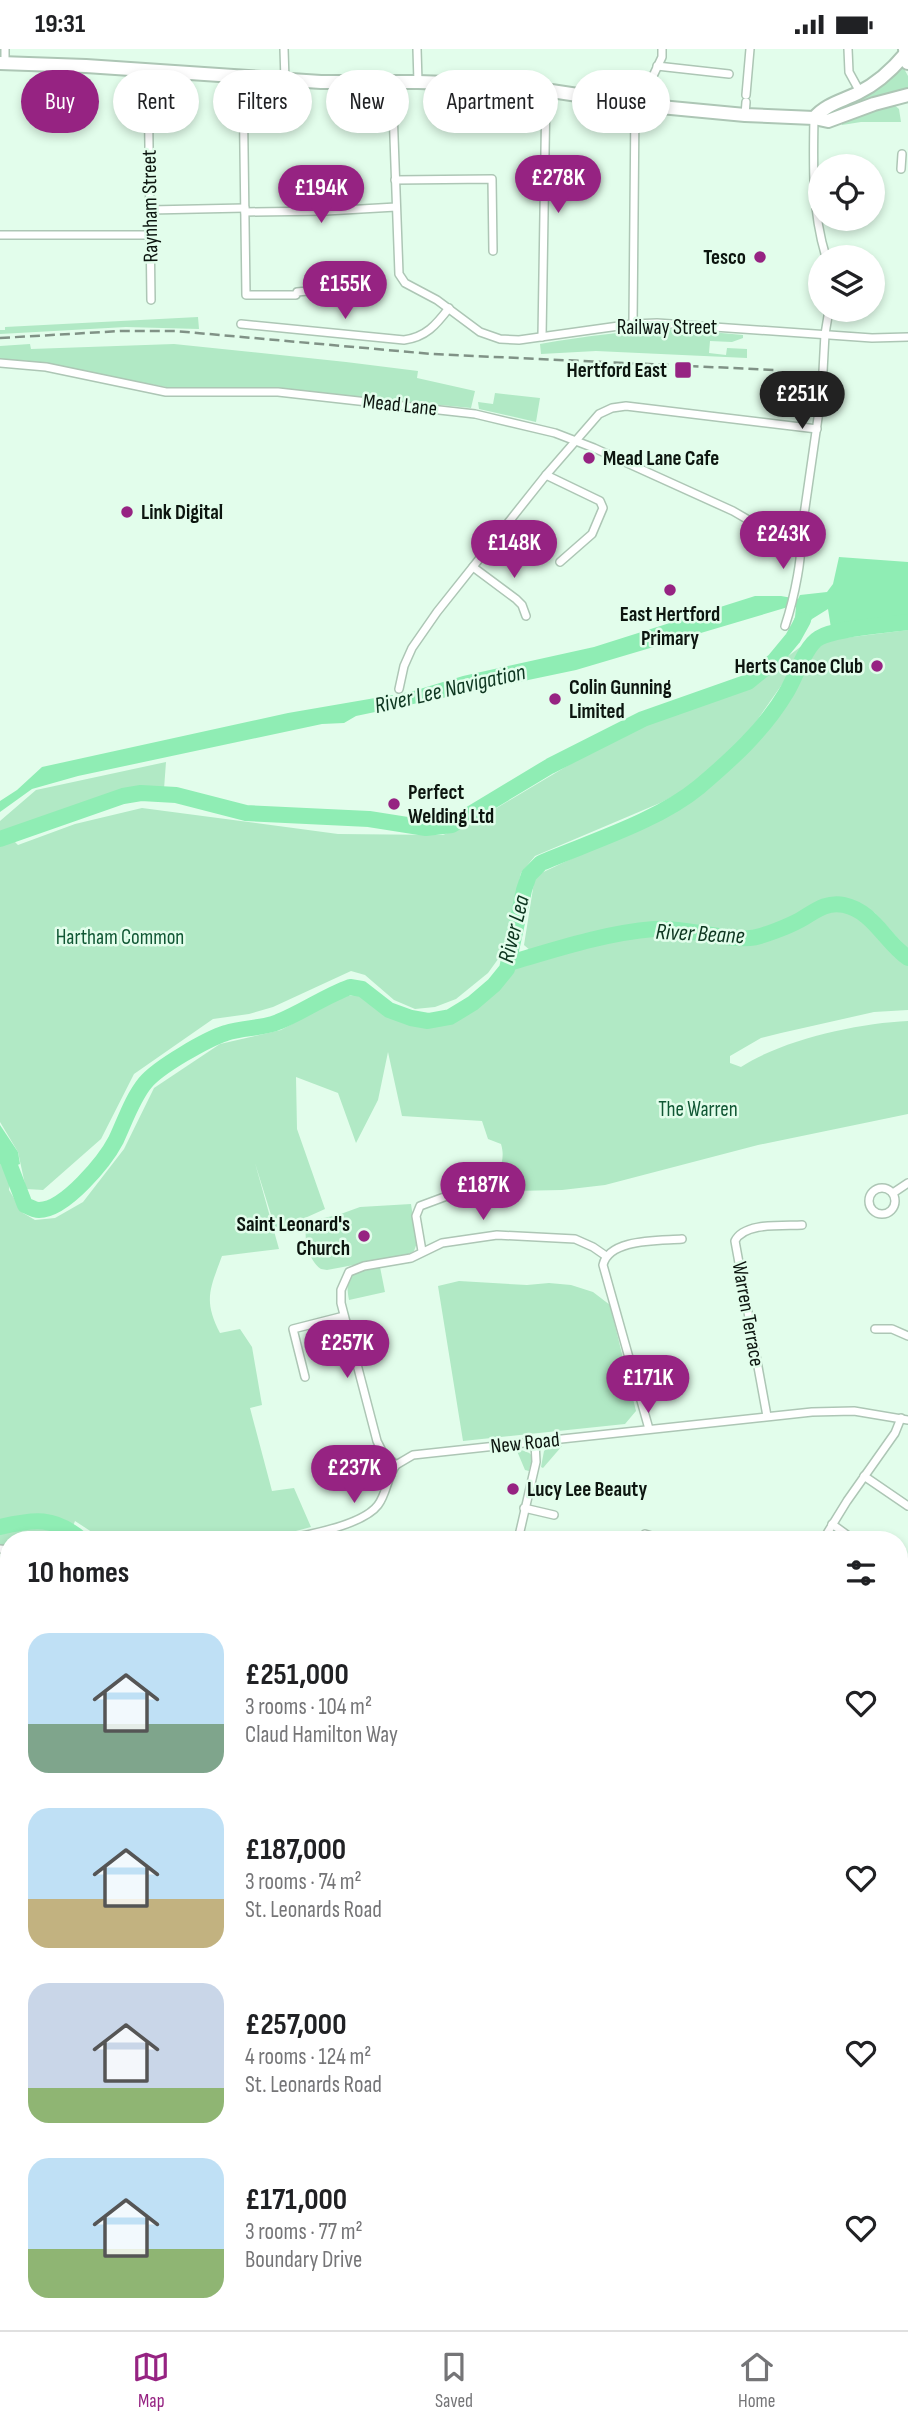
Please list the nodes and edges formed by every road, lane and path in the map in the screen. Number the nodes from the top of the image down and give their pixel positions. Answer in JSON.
{"nodes":[{"id":1,"x":5,"y":49,"type":"edge"},
{"id":2,"x":284,"y":49,"type":"edge"},
{"id":3,"x":417,"y":49,"type":"edge"},
{"id":4,"x":663,"y":49,"type":"edge"},
{"id":5,"x":750,"y":49,"type":"edge"},
{"id":6,"x":848,"y":49,"type":"edge"},
{"id":7,"x":907,"y":55,"type":"edge"},
{"id":8,"x":3,"y":63,"type":"edge"},
{"id":9,"x":657,"y":67,"type":"junction"},
{"id":10,"x":148,"y":70,"type":"edge"},
{"id":11,"x":285,"y":70,"type":"edge"},
{"id":12,"x":656,"y":70,"type":"edge"},
{"id":13,"x":729,"y":74,"type":"dead end"},
{"id":14,"x":409,"y":82,"type":"edge"},
{"id":15,"x":418,"y":82,"type":"junction"},
{"id":16,"x":423,"y":82,"type":"edge"},
{"id":17,"x":860,"y":92,"type":"junction"},
{"id":18,"x":908,"y":95,"type":"edge"},
{"id":19,"x":746,"y":104,"type":"junction"},
{"id":20,"x":670,"y":106,"type":"edge"},
{"id":21,"x":814,"y":118,"type":"junction"},
{"id":22,"x":149,"y":133,"type":"edge"},
{"id":23,"x":244,"y":133,"type":"edge"},
{"id":24,"x":394,"y":133,"type":"edge"},
{"id":25,"x":545,"y":133,"type":"edge"},
{"id":26,"x":635,"y":133,"type":"edge"},
{"id":27,"x":902,"y":154,"type":"dead end"},
{"id":28,"x":901,"y":169,"type":"dead end"},
{"id":29,"x":395,"y":180,"type":"junction"},
{"id":30,"x":396,"y":207,"type":"junction"},
{"id":31,"x":150,"y":210,"type":"junction"},
{"id":32,"x":245,"y":210,"type":"junction"},
{"id":33,"x":0,"y":235,"type":"edge"},
{"id":34,"x":150,"y":235,"type":"junction"},
{"id":35,"x":822,"y":245,"type":"edge"},
{"id":36,"x":493,"y":251,"type":"dead end"},
{"id":37,"x":352,"y":287,"type":"dead end"},
{"id":38,"x":151,"y":300,"type":"dead end"},
{"id":39,"x":449,"y":308,"type":"junction"},
{"id":40,"x":827,"y":322,"type":"edge"},
{"id":41,"x":241,"y":324,"type":"dead end"},
{"id":42,"x":634,"y":324,"type":"junction"},
{"id":43,"x":825,"y":334,"type":"junction"},
{"id":44,"x":542,"y":337,"type":"junction"},
{"id":45,"x":908,"y":337,"type":"edge"},
{"id":46,"x":0,"y":363,"type":"edge"},
{"id":47,"x":817,"y":429,"type":"junction"},
{"id":48,"x":575,"y":441,"type":"junction"},
{"id":49,"x":546,"y":475,"type":"junction"},
{"id":50,"x":798,"y":528,"type":"junction"},
{"id":51,"x":779,"y":534,"type":"junction"},
{"id":52,"x":800,"y":552,"type":"junction"},
{"id":53,"x":561,"y":562,"type":"dead end"},
{"id":54,"x":473,"y":567,"type":"junction"},
{"id":55,"x":526,"y":616,"type":"dead end"},
{"id":56,"x":785,"y":626,"type":"dead end"},
{"id":57,"x":399,"y":689,"type":"dead end"},
{"id":58,"x":908,"y":1183,"type":"edge"},
{"id":59,"x":482,"y":1184,"type":"dead end"},
{"id":60,"x":893,"y":1193,"type":"dead end"},
{"id":61,"x":802,"y":1225,"type":"dead end"},
{"id":62,"x":682,"y":1239,"type":"dead end"},
{"id":63,"x":422,"y":1251,"type":"junction"},
{"id":64,"x":606,"y":1256,"type":"junction"},
{"id":65,"x":344,"y":1316,"type":"junction"},
{"id":66,"x":875,"y":1329,"type":"dead end"},
{"id":67,"x":908,"y":1336,"type":"edge"},
{"id":68,"x":305,"y":1377,"type":"dead end"},
{"id":69,"x":766,"y":1416,"type":"junction"},
{"id":70,"x":904,"y":1419,"type":"edge"},
{"id":71,"x":649,"y":1429,"type":"junction"},
{"id":72,"x":535,"y":1441,"type":"junction"},
{"id":73,"x":396,"y":1465,"type":"junction"},
{"id":74,"x":864,"y":1476,"type":"junction"},
{"id":75,"x":908,"y":1506,"type":"edge"},
{"id":76,"x":524,"y":1508,"type":"junction"},
{"id":77,"x":554,"y":1515,"type":"dead end"},
{"id":78,"x":832,"y":1524,"type":"junction"},
{"id":79,"x":323,"y":1531,"type":"edge"},
{"id":80,"x":520,"y":1531,"type":"edge"},
{"id":81,"x":828,"y":1531,"type":"edge"},
{"id":82,"x":842,"y":1531,"type":"edge"}],
"edges":[{"from":1,"to":8,"type":"street"},
{"from":2,"to":11,"type":"street"},
{"from":3,"to":15,"type":"street"},
{"from":4,"to":9,"type":"street"},
{"from":5,"to":19,"type":"street"},
{"from":6,"to":17,"type":"street"},
{"from":7,"to":17,"type":"main road"},
{"from":8,"to":10,"type":"main road"},
{"from":9,"to":12,"type":"street"},
{"from":9,"to":13,"type":"street"},
{"from":14,"to":15,"type":"main road"},
{"from":15,"to":16,"type":"main road"},
{"from":17,"to":21,"type":"main road"},
{"from":18,"to":21,"type":"main road"},
{"from":19,"to":20,"type":"main road"},
{"from":19,"to":21,"type":"main road"},
{"from":21,"to":35,"type":"street"},
{"from":22,"to":31,"type":"street","name":"Raynham Street"},
{"from":23,"to":32,"type":"street"},
{"from":24,"to":29,"type":"street"},
{"from":25,"to":44,"type":"street"},
{"from":26,"to":42,"type":"street"},
{"from":27,"to":28,"type":"street"},
{"from":29,"to":30,"type":"street"},
{"from":29,"to":36,"type":"street"},
{"from":30,"to":32,"type":"street"},
{"from":30,"to":39,"type":"street","name":"Railway Street"},
{"from":31,"to":32,"type":"street"},
{"from":31,"to":34,"type":"street","name":"Raynham Street"},
{"from":32,"to":37,"type":"street"},
{"from":33,"to":34,"type":"street"},
{"from":34,"to":38,"type":"street","name":"Raynham Street"},
{"from":39,"to":41,"type":"street"},
{"from":39,"to":44,"type":"street","name":"Railway Street"},
{"from":40,"to":43,"type":"street"},
{"from":42,"to":43,"type":"street","name":"Railway Street"},
{"from":42,"to":44,"type":"street","name":"Railway Street"},
{"from":43,"to":45,"type":"street","name":"Railway Street"},
{"from":43,"to":47,"type":"street"},
{"from":46,"to":48,"type":"street","name":"Mead Lane"},
{"from":47,"to":48,"type":"street"},
{"from":47,"to":50,"type":"street"},
{"from":48,"to":49,"type":"street"},
{"from":48,"to":51,"type":"street","name":"Mead Lane"},
{"from":49,"to":53,"type":"street"},
{"from":49,"to":54,"type":"street"},
{"from":50,"to":51,"type":"street"},
{"from":50,"to":52,"type":"street"},
{"from":51,"to":52,"type":"street","name":"Mead Lane"},
{"from":52,"to":56,"type":"street"},
{"from":54,"to":55,"type":"street"},
{"from":54,"to":57,"type":"street"},
{"from":58,"to":60,"type":"street"},
{"from":59,"to":63,"type":"street"},
{"from":61,"to":69,"type":"street","name":"Warren Terrace"},
{"from":62,"to":64,"type":"street"},
{"from":63,"to":64,"type":"street"},
{"from":63,"to":65,"type":"street"},
{"from":64,"to":71,"type":"street"},
{"from":65,"to":68,"type":"street"},
{"from":65,"to":73,"type":"street"},
{"from":66,"to":67,"type":"street"},
{"from":69,"to":70,"type":"street","name":"New Road"},
{"from":69,"to":71,"type":"street","name":"New Road"},
{"from":70,"to":74,"type":"street"},
{"from":71,"to":72,"type":"street","name":"New Road"},
{"from":72,"to":73,"type":"street","name":"New Road"},
{"from":72,"to":76,"type":"street"},
{"from":73,"to":79,"type":"street"},
{"from":74,"to":75,"type":"street"},
{"from":74,"to":78,"type":"street"},
{"from":76,"to":77,"type":"street"},
{"from":76,"to":80,"type":"street"},
{"from":78,"to":81,"type":"street"},
{"from":78,"to":82,"type":"street"}]}
